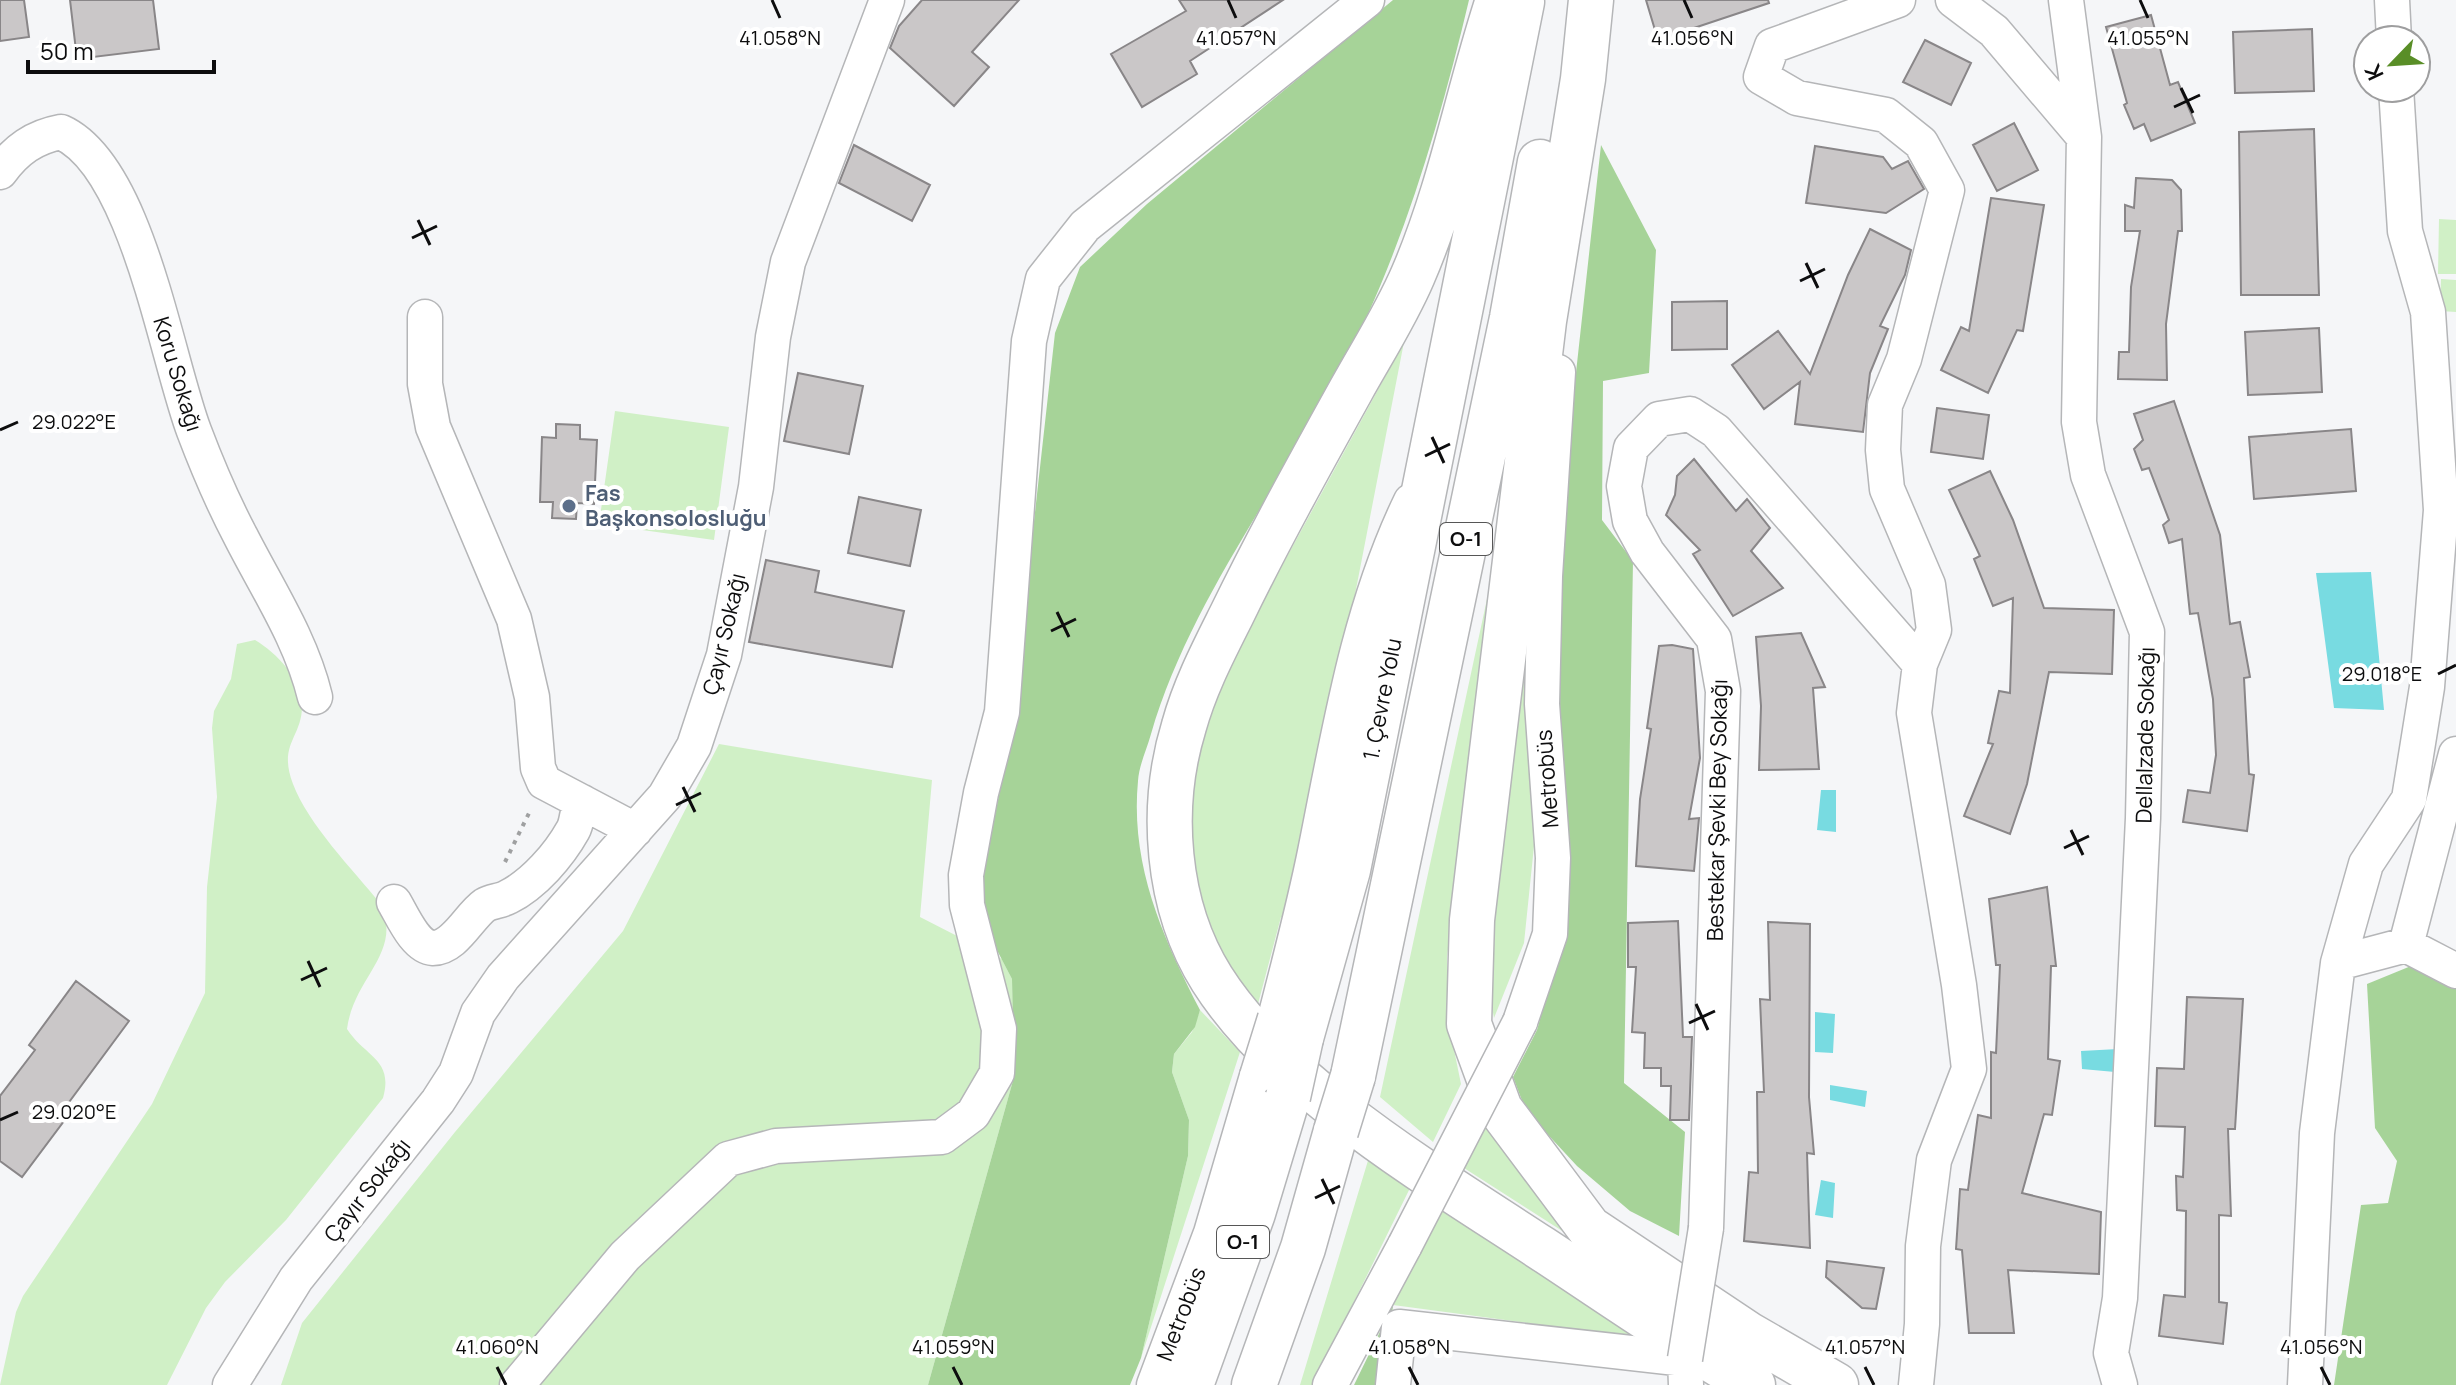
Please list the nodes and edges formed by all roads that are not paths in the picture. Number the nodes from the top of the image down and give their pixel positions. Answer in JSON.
{"nodes":[{"id":1,"x":887,"y":0,"type":"edge"},
{"id":2,"x":1367,"y":0,"type":"edge"},
{"id":3,"x":1498,"y":0,"type":"edge"},
{"id":4,"x":1522,"y":0,"type":"edge"},
{"id":5,"x":1574,"y":0,"type":"edge"},
{"id":6,"x":1591,"y":0,"type":"edge"},
{"id":7,"x":1898,"y":0,"type":"edge"},
{"id":8,"x":1953,"y":0,"type":"edge"},
{"id":9,"x":2066,"y":0,"type":"edge"},
{"id":10,"x":2392,"y":0,"type":"edge"},
{"id":11,"x":2393,"y":24,"type":"edge"},
{"id":12,"x":2397,"y":104,"type":"edge"},
{"id":13,"x":1576,"y":122,"type":"junction"},
{"id":14,"x":2084,"y":137,"type":"junction"},
{"id":15,"x":0,"y":172,"type":"edge"},
{"id":16,"x":425,"y":317,"type":"dead end"},
{"id":17,"x":1920,"y":664,"type":"junction"},
{"id":18,"x":315,"y":697,"type":"dead end"},
{"id":19,"x":2456,"y":754,"type":"edge"},
{"id":20,"x":582,"y":802,"type":"junction"},
{"id":21,"x":635,"y":830,"type":"junction"},
{"id":22,"x":394,"y":902,"type":"dead end"},
{"id":23,"x":2406,"y":945,"type":"junction"},
{"id":24,"x":2338,"y":963,"type":"junction"},
{"id":25,"x":2456,"y":971,"type":"edge"},
{"id":26,"x":1272,"y":1086,"type":"junction"},
{"id":27,"x":1686,"y":1372,"type":"edge"},
{"id":28,"x":234,"y":1382,"type":"edge"},
{"id":29,"x":517,"y":1385,"type":"edge"},
{"id":30,"x":1154,"y":1385,"type":"edge"},
{"id":31,"x":1191,"y":1385,"type":"edge"},
{"id":32,"x":1254,"y":1385,"type":"edge"},
{"id":33,"x":1330,"y":1385,"type":"edge"},
{"id":34,"x":1393,"y":1385,"type":"edge"},
{"id":35,"x":1753,"y":1385,"type":"edge"},
{"id":36,"x":1836,"y":1385,"type":"edge"},
{"id":37,"x":1916,"y":1385,"type":"edge"},
{"id":38,"x":2120,"y":1385,"type":"edge"},
{"id":39,"x":2305,"y":1385,"type":"edge"}],
"edges":[{"from":1,"to":21,"type":"street","name":"Çayır Sokağı"},
{"from":2,"to":29,"type":"street"},
{"from":3,"to":35,"type":"highway"},
{"from":4,"to":26,"type":"highway","name":"1. Çevre Yolu","number":"O-1","bridge":true},
{"from":5,"to":32,"type":"highway","number":"O-1","bridge":true},
{"from":6,"to":13,"type":"highway"},
{"from":7,"to":17,"type":"street"},
{"from":8,"to":14,"type":"street"},
{"from":9,"to":14,"type":"street","name":"Dellalzade Sokağı"},
{"from":10,"to":11,"type":"street"},
{"from":12,"to":24,"type":"street"},
{"from":13,"to":33,"type":"street","name":"Metrobüs","bridge":true},
{"from":13,"to":36,"type":"highway"},
{"from":14,"to":38,"type":"street","name":"Dellalzade Sokağı"},
{"from":15,"to":18,"type":"street","name":"Koru Sokağı"},
{"from":16,"to":20,"type":"street"},
{"from":17,"to":27,"type":"street","name":"Bestekar Şevki Bey Sokağı","bridge":true},
{"from":17,"to":37,"type":"street"},
{"from":19,"to":23,"type":"street"},
{"from":20,"to":21,"type":"street"},
{"from":20,"to":22,"type":"street"},
{"from":21,"to":28,"type":"street","name":"Çayır Sokağı"},
{"from":23,"to":24,"type":"street"},
{"from":23,"to":25,"type":"street"},
{"from":24,"to":39,"type":"street"},
{"from":26,"to":30,"type":"street","name":"Metrobüs"},
{"from":26,"to":31,"type":"highway","name":"1. Çevre Yolu","number":"O-1"},
{"from":27,"to":34,"type":"street"}]}
